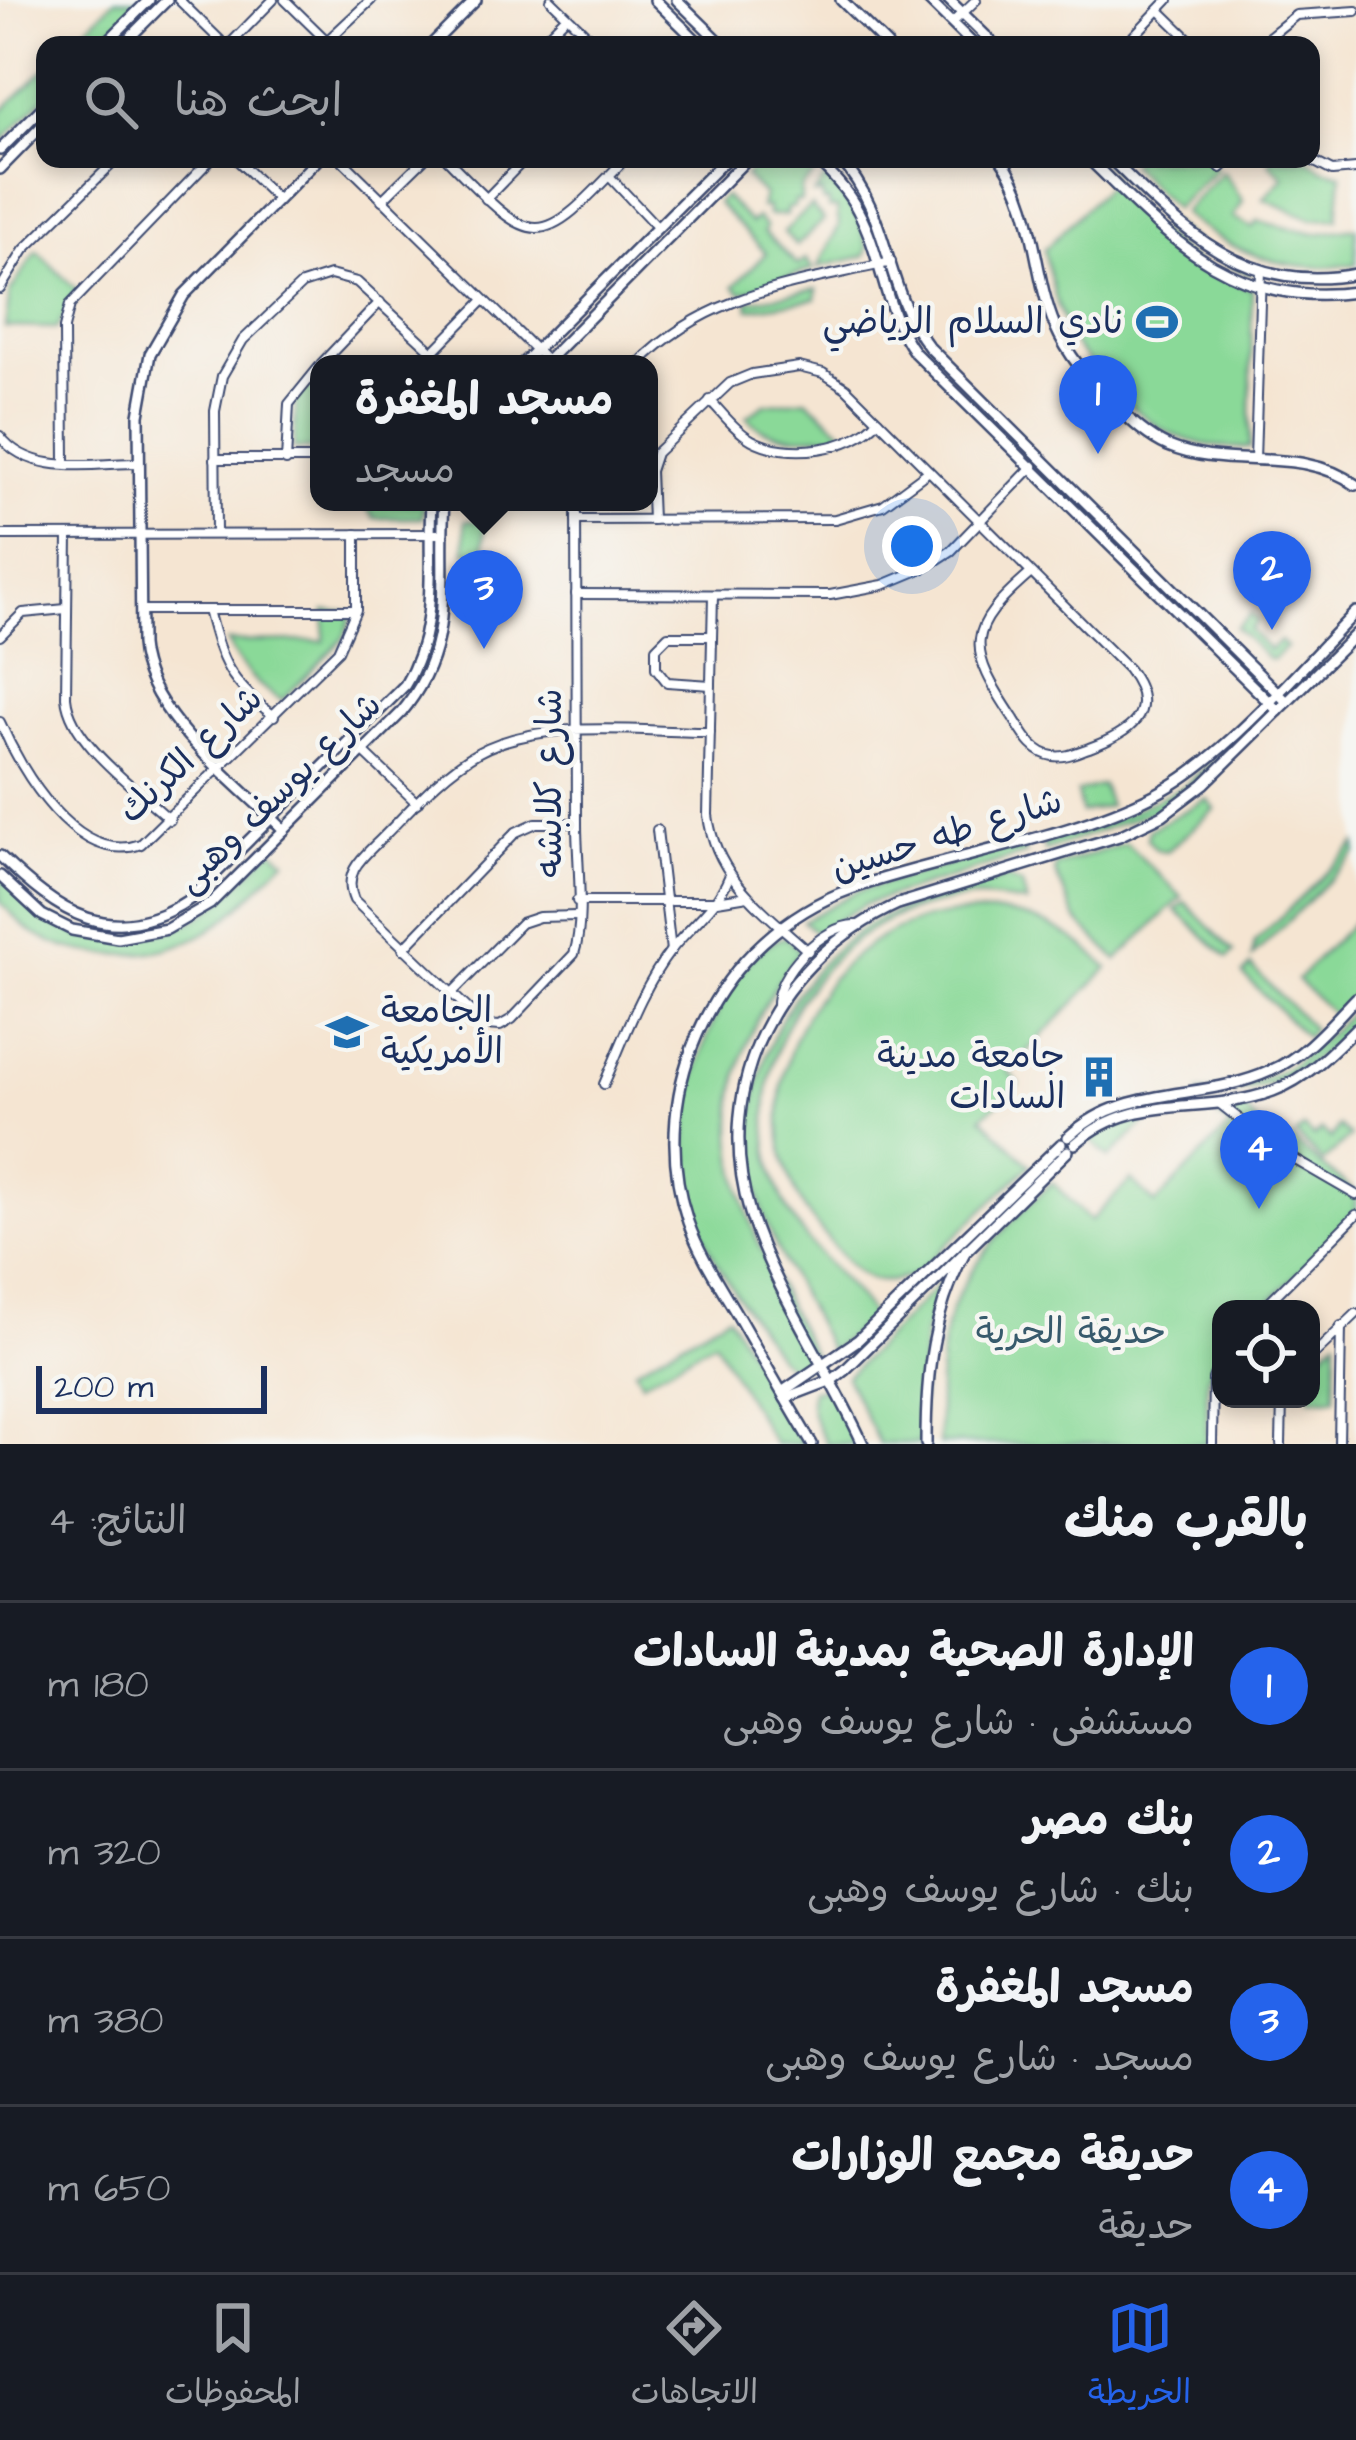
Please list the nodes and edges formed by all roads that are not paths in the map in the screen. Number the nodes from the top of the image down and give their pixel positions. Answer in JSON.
{"nodes":[{"id":1,"x":149,"y":0,"type":"edge"},
{"id":2,"x":167,"y":0,"type":"edge"},
{"id":3,"x":179,"y":0,"type":"edge"},
{"id":4,"x":273,"y":0,"type":"edge"},
{"id":5,"x":285,"y":0,"type":"edge"},
{"id":6,"x":371,"y":0,"type":"edge"},
{"id":7,"x":476,"y":0,"type":"edge"},
{"id":8,"x":550,"y":0,"type":"edge"},
{"id":9,"x":655,"y":0,"type":"edge"},
{"id":10,"x":677,"y":0,"type":"edge"},
{"id":11,"x":841,"y":0,"type":"edge"},
{"id":12,"x":928,"y":0,"type":"edge"},
{"id":13,"x":950,"y":0,"type":"edge"},
{"id":14,"x":976,"y":0,"type":"edge"},
{"id":15,"x":1168,"y":0,"type":"edge"},
{"id":16,"x":1159,"y":10,"type":"junction"},
{"id":17,"x":1356,"y":11,"type":"edge"},
{"id":18,"x":963,"y":13,"type":"junction"},
{"id":19,"x":567,"y":16,"type":"junction"},
{"id":20,"x":952,"y":23,"type":"junction"},
{"id":21,"x":113,"y":36,"type":"edge"},
{"id":22,"x":131,"y":36,"type":"edge"},
{"id":23,"x":217,"y":36,"type":"edge"},
{"id":24,"x":236,"y":36,"type":"edge"},
{"id":25,"x":322,"y":36,"type":"edge"},
{"id":26,"x":336,"y":36,"type":"edge"},
{"id":27,"x":440,"y":36,"type":"edge"},
{"id":28,"x":547,"y":36,"type":"edge"},
{"id":29,"x":588,"y":36,"type":"edge"},
{"id":30,"x":692,"y":36,"type":"edge"},
{"id":31,"x":714,"y":36,"type":"edge"},
{"id":32,"x":878,"y":36,"type":"edge"},
{"id":33,"x":965,"y":36,"type":"edge"},
{"id":34,"x":986,"y":36,"type":"edge"},
{"id":35,"x":1133,"y":36,"type":"edge"},
{"id":36,"x":1186,"y":36,"type":"edge"},
{"id":37,"x":1270,"y":36,"type":"edge"},
{"id":38,"x":36,"y":114,"type":"edge"},
{"id":39,"x":36,"y":132,"type":"edge"},
{"id":40,"x":0,"y":150,"type":"edge"},
{"id":41,"x":1320,"y":165,"type":"edge"},
{"id":42,"x":108,"y":168,"type":"edge"},
{"id":43,"x":202,"y":168,"type":"edge"},
{"id":44,"x":245,"y":168,"type":"edge"},
{"id":45,"x":309,"y":168,"type":"edge"},
{"id":46,"x":350,"y":168,"type":"edge"},
{"id":47,"x":415,"y":168,"type":"edge"},
{"id":48,"x":456,"y":168,"type":"edge"},
{"id":49,"x":516,"y":168,"type":"edge"},
{"id":50,"x":617,"y":168,"type":"edge"},
{"id":51,"x":718,"y":168,"type":"edge"},
{"id":52,"x":738,"y":168,"type":"edge"},
{"id":53,"x":825,"y":168,"type":"edge"},
{"id":54,"x":846,"y":168,"type":"edge"},
{"id":55,"x":1006,"y":168,"type":"edge"},
{"id":56,"x":1099,"y":168,"type":"edge"},
{"id":57,"x":1120,"y":168,"type":"edge"},
{"id":58,"x":0,"y":169,"type":"edge"},
{"id":59,"x":1356,"y":169,"type":"edge"},
{"id":60,"x":609,"y":176,"type":"junction"},
{"id":61,"x":486,"y":199,"type":"junction"},
{"id":62,"x":278,"y":200,"type":"junction"},
{"id":63,"x":382,"y":200,"type":"junction"},
{"id":64,"x":658,"y":228,"type":"junction"},
{"id":65,"x":891,"y":262,"type":"junction"},
{"id":66,"x":877,"y":266,"type":"junction"},
{"id":67,"x":1261,"y":270,"type":"junction"},
{"id":68,"x":1356,"y":274,"type":"edge"},
{"id":69,"x":1260,"y":287,"type":"junction"},
{"id":70,"x":0,"y":290,"type":"edge"},
{"id":71,"x":1356,"y":292,"type":"edge"},
{"id":72,"x":484,"y":300,"type":"junction"},
{"id":73,"x":380,"y":302,"type":"junction"},
{"id":74,"x":536,"y":351,"type":"junction"},
{"id":75,"x":433,"y":352,"type":"junction"},
{"id":76,"x":330,"y":355,"type":"edge"},
{"id":77,"x":430,"y":355,"type":"edge"},
{"id":78,"x":532,"y":355,"type":"edge"},
{"id":79,"x":539,"y":355,"type":"edge"},
{"id":80,"x":553,"y":355,"type":"edge"},
{"id":81,"x":648,"y":355,"type":"edge"},
{"id":82,"x":310,"y":378,"type":"edge"},
{"id":83,"x":710,"y":400,"type":"junction"},
{"id":84,"x":878,"y":419,"type":"junction"},
{"id":85,"x":0,"y":436,"type":"edge"},
{"id":86,"x":658,"y":452,"type":"edge"},
{"id":87,"x":215,"y":459,"type":"junction"},
{"id":88,"x":310,"y":459,"type":"edge"},
{"id":89,"x":1040,"y":459,"type":"junction"},
{"id":90,"x":1256,"y":460,"type":"junction"},
{"id":91,"x":286,"y":461,"type":"junction"},
{"id":92,"x":65,"y":463,"type":"junction"},
{"id":93,"x":140,"y":463,"type":"junction"},
{"id":94,"x":1031,"y":468,"type":"junction"},
{"id":95,"x":929,"y":471,"type":"junction"},
{"id":96,"x":1356,"y":485,"type":"edge"},
{"id":97,"x":430,"y":511,"type":"edge"},
{"id":98,"x":444,"y":511,"type":"edge"},
{"id":99,"x":576,"y":511,"type":"edge"},
{"id":100,"x":652,"y":511,"type":"edge"},
{"id":101,"x":576,"y":520,"type":"junction"},
{"id":102,"x":652,"y":520,"type":"junction"},
{"id":103,"x":980,"y":521,"type":"junction"},
{"id":104,"x":216,"y":534,"type":"junction"},
{"id":105,"x":356,"y":534,"type":"junction"},
{"id":106,"x":429,"y":534,"type":"junction"},
{"id":107,"x":443,"y":534,"type":"junction"},
{"id":108,"x":0,"y":535,"type":"edge"},
{"id":109,"x":68,"y":535,"type":"junction"},
{"id":110,"x":140,"y":535,"type":"junction"},
{"id":111,"x":1031,"y":573,"type":"junction"},
{"id":112,"x":576,"y":594,"type":"junction"},
{"id":113,"x":713,"y":595,"type":"junction"},
{"id":114,"x":67,"y":608,"type":"junction"},
{"id":115,"x":141,"y":610,"type":"junction"},
{"id":116,"x":208,"y":610,"type":"junction"},
{"id":117,"x":356,"y":610,"type":"junction"},
{"id":118,"x":1356,"y":612,"type":"edge"},
{"id":119,"x":1341,"y":627,"type":"junction"},
{"id":120,"x":0,"y":636,"type":"edge"},
{"id":121,"x":712,"y":636,"type":"junction"},
{"id":122,"x":1355,"y":638,"type":"edge"},
{"id":123,"x":711,"y":685,"type":"junction"},
{"id":124,"x":1276,"y":692,"type":"junction"},
{"id":125,"x":1268,"y":701,"type":"junction"},
{"id":126,"x":1287,"y":702,"type":"junction"},
{"id":127,"x":1278,"y":711,"type":"junction"},
{"id":128,"x":274,"y":716,"type":"junction"},
{"id":129,"x":0,"y":722,"type":"edge"},
{"id":130,"x":577,"y":732,"type":"junction"},
{"id":131,"x":710,"y":732,"type":"junction"},
{"id":132,"x":352,"y":741,"type":"junction"},
{"id":133,"x":363,"y":751,"type":"junction"},
{"id":134,"x":222,"y":768,"type":"junction"},
{"id":135,"x":417,"y":803,"type":"junction"},
{"id":136,"x":273,"y":818,"type":"junction"},
{"id":137,"x":170,"y":820,"type":"junction"},
{"id":138,"x":577,"y":823,"type":"junction"},
{"id":139,"x":284,"y":830,"type":"junction"},
{"id":140,"x":657,"y":830,"type":"dead end"},
{"id":141,"x":1029,"y":837,"type":"junction"},
{"id":142,"x":0,"y":856,"type":"edge"},
{"id":143,"x":1039,"y":861,"type":"junction"},
{"id":144,"x":730,"y":875,"type":"junction"},
{"id":145,"x":0,"y":876,"type":"edge"},
{"id":146,"x":748,"y":896,"type":"junction"},
{"id":147,"x":665,"y":901,"type":"junction"},
{"id":148,"x":717,"y":901,"type":"junction"},
{"id":149,"x":577,"y":902,"type":"junction"},
{"id":150,"x":577,"y":916,"type":"junction"},
{"id":151,"x":856,"y":925,"type":"junction"},
{"id":152,"x":782,"y":927,"type":"junction"},
{"id":153,"x":403,"y":949,"type":"junction"},
{"id":154,"x":670,"y":951,"type":"junction"},
{"id":155,"x":808,"y":951,"type":"junction"},
{"id":156,"x":450,"y":995,"type":"junction"},
{"id":157,"x":1356,"y":998,"type":"edge"},
{"id":158,"x":777,"y":1006,"type":"junction"},
{"id":159,"x":1356,"y":1028,"type":"edge"},
{"id":160,"x":604,"y":1084,"type":"dead end"},
{"id":161,"x":1187,"y":1092,"type":"junction"},
{"id":162,"x":1240,"y":1100,"type":"junction"},
{"id":163,"x":1218,"y":1102,"type":"junction"},
{"id":164,"x":1189,"y":1106,"type":"junction"},
{"id":165,"x":1245,"y":1120,"type":"junction"},
{"id":166,"x":1068,"y":1144,"type":"junction"},
{"id":167,"x":1356,"y":1195,"type":"edge"},
{"id":168,"x":1356,"y":1215,"type":"edge"},
{"id":169,"x":966,"y":1250,"type":"junction"},
{"id":170,"x":1271,"y":1300,"type":"edge"},
{"id":171,"x":1356,"y":1314,"type":"edge"},
{"id":172,"x":886,"y":1322,"type":"junction"},
{"id":173,"x":1342,"y":1326,"type":"junction"},
{"id":174,"x":1320,"y":1348,"type":"edge"},
{"id":175,"x":824,"y":1366,"type":"junction"},
{"id":176,"x":832,"y":1380,"type":"junction"},
{"id":177,"x":783,"y":1395,"type":"junction"},
{"id":178,"x":1213,"y":1408,"type":"edge"},
{"id":179,"x":1282,"y":1408,"type":"edge"},
{"id":180,"x":812,"y":1444,"type":"edge"},
{"id":181,"x":863,"y":1444,"type":"edge"},
{"id":182,"x":926,"y":1444,"type":"edge"},
{"id":183,"x":1212,"y":1444,"type":"edge"},
{"id":184,"x":1280,"y":1444,"type":"edge"},
{"id":185,"x":1339,"y":1444,"type":"edge"}],
"edges":[{"from":1,"to":21,"type":"street"},
{"from":2,"to":22,"type":"street"},
{"from":3,"to":23,"type":"street"},
{"from":4,"to":24,"type":"street"},
{"from":5,"to":25,"type":"street"},
{"from":6,"to":26,"type":"street"},
{"from":7,"to":27,"type":"street"},
{"from":8,"to":19,"type":"street"},
{"from":9,"to":30,"type":"street"},
{"from":10,"to":31,"type":"street"},
{"from":11,"to":32,"type":"street"},
{"from":12,"to":20,"type":"street"},
{"from":13,"to":18,"type":"street"},
{"from":14,"to":18,"type":"street"},
{"from":15,"to":16,"type":"street"},
{"from":16,"to":35,"type":"street"},
{"from":16,"to":36,"type":"street"},
{"from":17,"to":37,"type":"street"},
{"from":18,"to":20,"type":"street"},
{"from":18,"to":34,"type":"street"},
{"from":19,"to":28,"type":"street"},
{"from":19,"to":29,"type":"street"},
{"from":20,"to":33,"type":"street"},
{"from":38,"to":40,"type":"street"},
{"from":39,"to":58,"type":"street"},
{"from":41,"to":59,"type":"street"},
{"from":42,"to":70,"type":"street"},
{"from":43,"to":92,"type":"street"},
{"from":44,"to":62,"type":"street"},
{"from":45,"to":62,"type":"street"},
{"from":46,"to":63,"type":"street"},
{"from":47,"to":63,"type":"street"},
{"from":48,"to":61,"type":"street"},
{"from":49,"to":61,"type":"street"},
{"from":50,"to":60,"type":"street"},
{"from":51,"to":64,"type":"street"},
{"from":52,"to":80,"type":"street"},
{"from":53,"to":66,"type":"street"},
{"from":54,"to":65,"type":"street"},
{"from":55,"to":90,"type":"street"},
{"from":56,"to":69,"type":"street"},
{"from":57,"to":67,"type":"street"},
{"from":60,"to":61,"type":"street"},
{"from":60,"to":64,"type":"street"},
{"from":62,"to":93,"type":"street"},
{"from":63,"to":72,"type":"street"},
{"from":64,"to":74,"type":"street"},
{"from":65,"to":66,"type":"street"},
{"from":65,"to":89,"type":"street"},
{"from":66,"to":81,"type":"street"},
{"from":66,"to":94,"type":"street"},
{"from":67,"to":68,"type":"street"},
{"from":67,"to":69,"type":"street"},
{"from":69,"to":71,"type":"street"},
{"from":69,"to":90,"type":"street"},
{"from":72,"to":74,"type":"street"},
{"from":72,"to":75,"type":"street"},
{"from":73,"to":75,"type":"street"},
{"from":73,"to":76,"type":"street"},
{"from":73,"to":87,"type":"street"},
{"from":74,"to":78,"type":"street"},
{"from":74,"to":79,"type":"street"},
{"from":75,"to":77,"type":"street"},
{"from":82,"to":91,"type":"street"},
{"from":83,"to":84,"type":"street"},
{"from":83,"to":84,"type":"street"},
{"from":83,"to":86,"type":"street"},
{"from":84,"to":95,"type":"street"},
{"from":85,"to":92,"type":"street"},
{"from":87,"to":91,"type":"street"},
{"from":87,"to":104,"type":"street"},
{"from":88,"to":91,"type":"street"},
{"from":89,"to":94,"type":"street"},
{"from":89,"to":124,"type":"street"},
{"from":90,"to":96,"type":"street"},
{"from":92,"to":93,"type":"street"},
{"from":93,"to":110,"type":"street"},
{"from":94,"to":103,"type":"street"},
{"from":94,"to":125,"type":"street"},
{"from":95,"to":102,"type":"street"},
{"from":95,"to":103,"type":"street"},
{"from":97,"to":106,"type":"street","name":"شارع يوسف وهبى"},
{"from":98,"to":107,"type":"street","name":"شارع يوسف وهبى"},
{"from":99,"to":101,"type":"street","name":"شارع كلابشه"},
{"from":100,"to":102,"type":"street"},
{"from":101,"to":102,"type":"street"},
{"from":101,"to":112,"type":"street","name":"شارع كلابشه"},
{"from":103,"to":111,"type":"street"},
{"from":103,"to":113,"type":"street"},
{"from":104,"to":105,"type":"street"},
{"from":104,"to":110,"type":"street"},
{"from":105,"to":106,"type":"street"},
{"from":105,"to":117,"type":"street","name":"شارع الكرنك"},
{"from":106,"to":107,"type":"street"},
{"from":106,"to":132,"type":"street","name":"شارع يوسف وهبى"},
{"from":107,"to":133,"type":"street","name":"شارع يوسف وهبى"},
{"from":108,"to":109,"type":"street"},
{"from":109,"to":110,"type":"street"},
{"from":109,"to":114,"type":"street"},
{"from":110,"to":115,"type":"street"},
{"from":111,"to":111,"type":"street"},
{"from":112,"to":113,"type":"street"},
{"from":112,"to":130,"type":"street","name":"شارع كلابشه"},
{"from":113,"to":121,"type":"street"},
{"from":114,"to":120,"type":"street"},
{"from":114,"to":137,"type":"street"},
{"from":115,"to":116,"type":"street"},
{"from":115,"to":134,"type":"street"},
{"from":116,"to":117,"type":"street"},
{"from":116,"to":128,"type":"street"},
{"from":117,"to":128,"type":"street","name":"شارع الكرنك"},
{"from":118,"to":119,"type":"street","name":"شارع طه حسين"},
{"from":119,"to":122,"type":"street"},
{"from":119,"to":124,"type":"street","name":"شارع طه حسين"},
{"from":121,"to":123,"type":"street"},
{"from":121,"to":123,"type":"street"},
{"from":122,"to":126,"type":"street","name":"شارع طه حسين"},
{"from":123,"to":131,"type":"street"},
{"from":124,"to":125,"type":"street","name":"شارع طه حسين"},
{"from":124,"to":126,"type":"street"},
{"from":125,"to":127,"type":"street"},
{"from":125,"to":141,"type":"street","name":"شارع طه حسين"},
{"from":126,"to":127,"type":"street","name":"شارع طه حسين"},
{"from":127,"to":143,"type":"street","name":"شارع طه حسين"},
{"from":128,"to":134,"type":"street","name":"شارع الكرنك"},
{"from":129,"to":137,"type":"street","name":"شارع الكرنك"},
{"from":130,"to":131,"type":"street"},
{"from":130,"to":135,"type":"street"},
{"from":130,"to":138,"type":"street","name":"شارع كلابشه"},
{"from":131,"to":144,"type":"street"},
{"from":132,"to":133,"type":"street"},
{"from":132,"to":136,"type":"street","name":"شارع يوسف وهبى"},
{"from":133,"to":135,"type":"street"},
{"from":133,"to":139,"type":"street","name":"شارع يوسف وهبى"},
{"from":134,"to":136,"type":"street"},
{"from":134,"to":137,"type":"street","name":"شارع الكرنك"},
{"from":135,"to":153,"type":"street"},
{"from":136,"to":139,"type":"street"},
{"from":136,"to":142,"type":"street","name":"شارع يوسف وهبى"},
{"from":138,"to":149,"type":"street","name":"شارع كلابشه"},
{"from":138,"to":153,"type":"street"},
{"from":139,"to":145,"type":"street","name":"شارع يوسف وهبى"},
{"from":140,"to":147,"type":"street"},
{"from":141,"to":143,"type":"street"},
{"from":141,"to":152,"type":"street","name":"شارع طه حسين"},
{"from":143,"to":151,"type":"street","name":"شارع طه حسين"},
{"from":144,"to":146,"type":"street"},
{"from":144,"to":148,"type":"street"},
{"from":146,"to":148,"type":"street"},
{"from":146,"to":152,"type":"street"},
{"from":147,"to":148,"type":"street"},
{"from":147,"to":149,"type":"street"},
{"from":147,"to":154,"type":"street"},
{"from":148,"to":154,"type":"street"},
{"from":149,"to":150,"type":"street","name":"شارع كلابشه"},
{"from":150,"to":156,"type":"street"},
{"from":150,"to":156,"type":"street","name":"شارع كلابشه"},
{"from":151,"to":155,"type":"street"},
{"from":151,"to":158,"type":"street","name":"شارع طه حسين"},
{"from":152,"to":155,"type":"street"},
{"from":152,"to":177,"type":"street","name":"شارع طه حسين"},
{"from":153,"to":156,"type":"street"},
{"from":154,"to":160,"type":"street"},
{"from":155,"to":158,"type":"street"},
{"from":157,"to":161,"type":"street"},
{"from":158,"to":175,"type":"street","name":"شارع طه حسين"},
{"from":159,"to":162,"type":"street"},
{"from":161,"to":164,"type":"street"},
{"from":161,"to":166,"type":"street"},
{"from":162,"to":163,"type":"street"},
{"from":162,"to":165,"type":"street"},
{"from":163,"to":164,"type":"street"},
{"from":163,"to":165,"type":"street"},
{"from":164,"to":166,"type":"street"},
{"from":165,"to":167,"type":"street"},
{"from":166,"to":169,"type":"street"},
{"from":166,"to":172,"type":"street"},
{"from":168,"to":170,"type":"street"},
{"from":169,"to":172,"type":"street"},
{"from":169,"to":182,"type":"street"},
{"from":171,"to":173,"type":"street"},
{"from":172,"to":175,"type":"street"},
{"from":172,"to":176,"type":"street"},
{"from":173,"to":174,"type":"street"},
{"from":173,"to":185,"type":"street"},
{"from":175,"to":176,"type":"street","name":"شارع طه حسين"},
{"from":175,"to":177,"type":"street"},
{"from":176,"to":177,"type":"street"},
{"from":176,"to":181,"type":"street","name":"شارع طه حسين"},
{"from":177,"to":180,"type":"street","name":"شارع طه حسين"},
{"from":178,"to":183,"type":"street"},
{"from":179,"to":184,"type":"street"}]}
